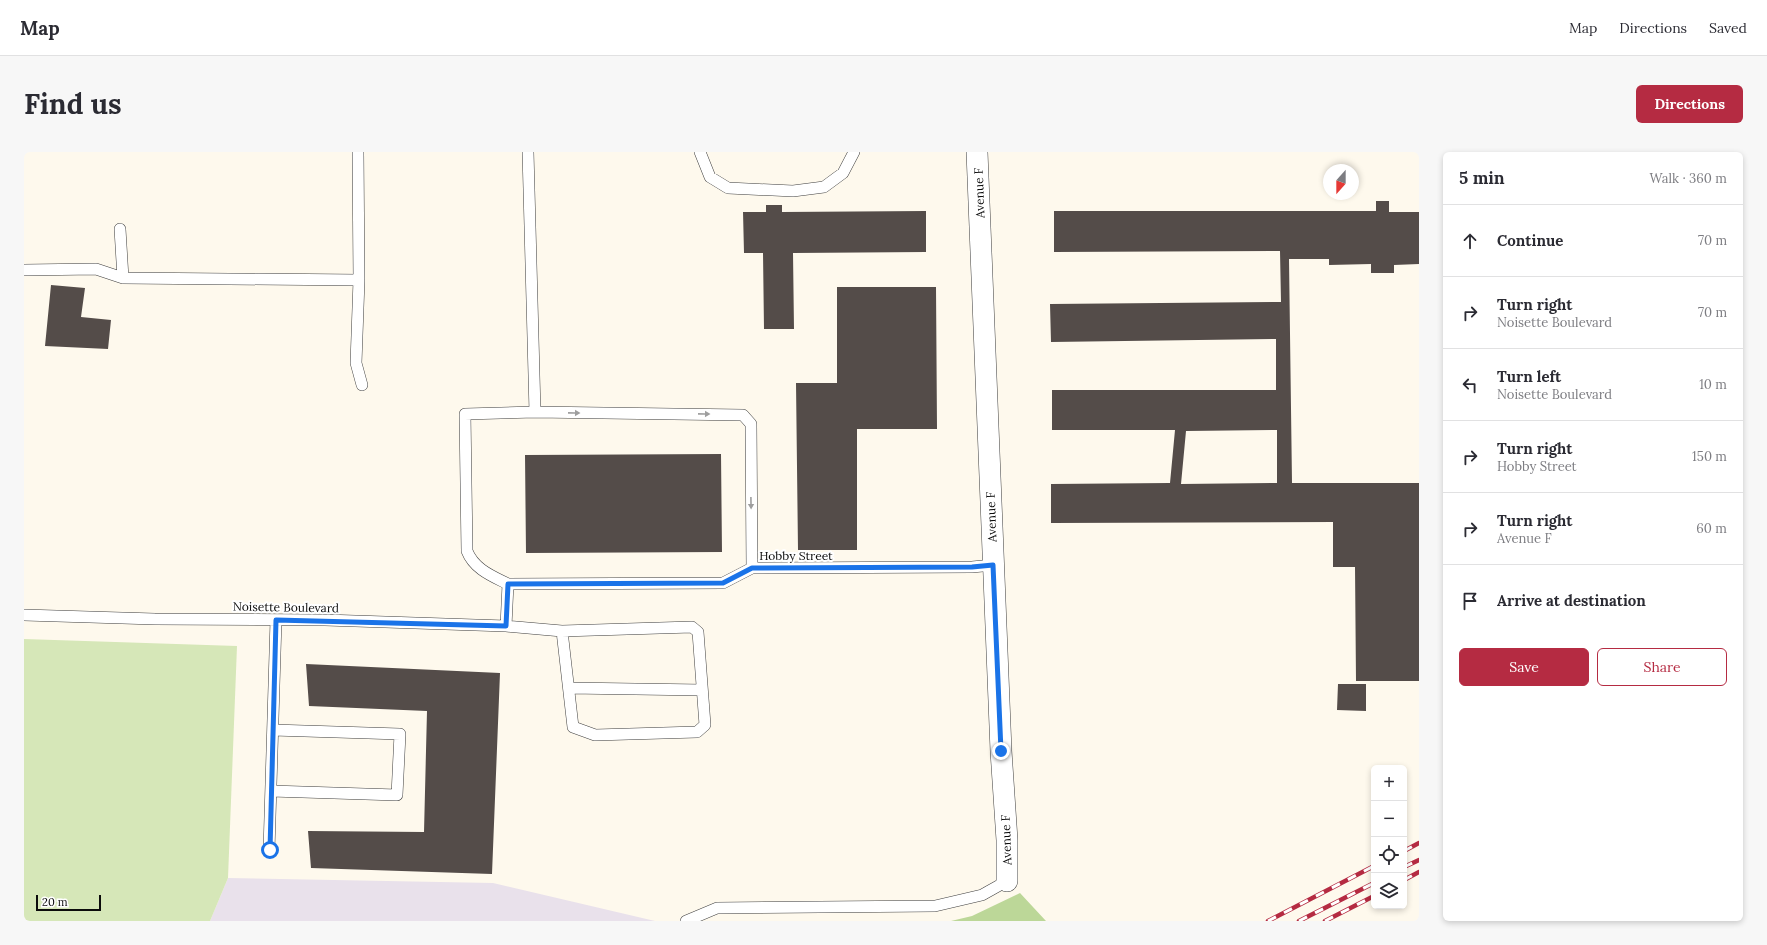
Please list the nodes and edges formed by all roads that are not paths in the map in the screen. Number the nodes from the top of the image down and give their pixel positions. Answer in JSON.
{"nodes":[{"id":1,"x":358,"y":152,"type":"edge"},
{"id":2,"x":528,"y":152,"type":"edge"},
{"id":3,"x":700,"y":152,"type":"edge"},
{"id":4,"x":854,"y":152,"type":"edge"},
{"id":5,"x":977,"y":152,"type":"edge"},
{"id":6,"x":120,"y":229,"type":"dead end"},
{"id":7,"x":24,"y":270,"type":"edge"},
{"id":8,"x":123,"y":278,"type":"junction"},
{"id":9,"x":359,"y":280,"type":"junction"},
{"id":10,"x":362,"y":385,"type":"dead end"},
{"id":11,"x":535,"y":412,"type":"junction"},
{"id":12,"x":993,"y":565,"type":"junction"},
{"id":13,"x":752,"y":568,"type":"junction"},
{"id":14,"x":508,"y":584,"type":"junction"},
{"id":15,"x":24,"y":615,"type":"edge"},
{"id":16,"x":276,"y":620,"type":"junction"},
{"id":17,"x":506,"y":626,"type":"junction"},
{"id":18,"x":562,"y":631,"type":"junction"},
{"id":19,"x":569,"y":688,"type":"junction"},
{"id":20,"x":702,"y":690,"type":"junction"},
{"id":21,"x":273,"y":730,"type":"junction"},
{"id":22,"x":271,"y":791,"type":"junction"},
{"id":23,"x":270,"y":850,"type":"dead end"},
{"id":24,"x":1007,"y":881,"type":"joint"},
{"id":25,"x":686,"y":921,"type":"edge"}],
"edges":[{"from":1,"to":9,"type":"lane"},
{"from":2,"to":11,"type":"lane"},
{"from":3,"to":4,"type":"lane"},
{"from":5,"to":12,"type":"street","name":"Avenue F"},
{"from":6,"to":8,"type":"lane"},
{"from":7,"to":8,"type":"lane"},
{"from":8,"to":9,"type":"lane"},
{"from":9,"to":10,"type":"lane"},
{"from":11,"to":13,"type":"lane","one_way":true},
{"from":11,"to":14,"type":"lane"},
{"from":12,"to":13,"type":"lane","name":"Hobby Street"},
{"from":12,"to":24,"type":"street","name":"Avenue F"},
{"from":13,"to":14,"type":"lane","name":"Hobby Street"},
{"from":14,"to":17,"type":"lane"},
{"from":15,"to":16,"type":"lane","name":"Noisette Boulevard"},
{"from":16,"to":17,"type":"lane","name":"Noisette Boulevard"},
{"from":16,"to":21,"type":"lane"},
{"from":17,"to":18,"type":"lane","name":"Noisette Boulevard"},
{"from":18,"to":19,"type":"lane"},
{"from":18,"to":20,"type":"lane","name":"Noisette Boulevard"},
{"from":19,"to":20,"type":"lane"},
{"from":19,"to":20,"type":"lane","name":"Noisette Boulevard"},
{"from":21,"to":22,"type":"lane"},
{"from":21,"to":22,"type":"lane"},
{"from":22,"to":23,"type":"lane"},
{"from":24,"to":25,"type":"lane"}]}
